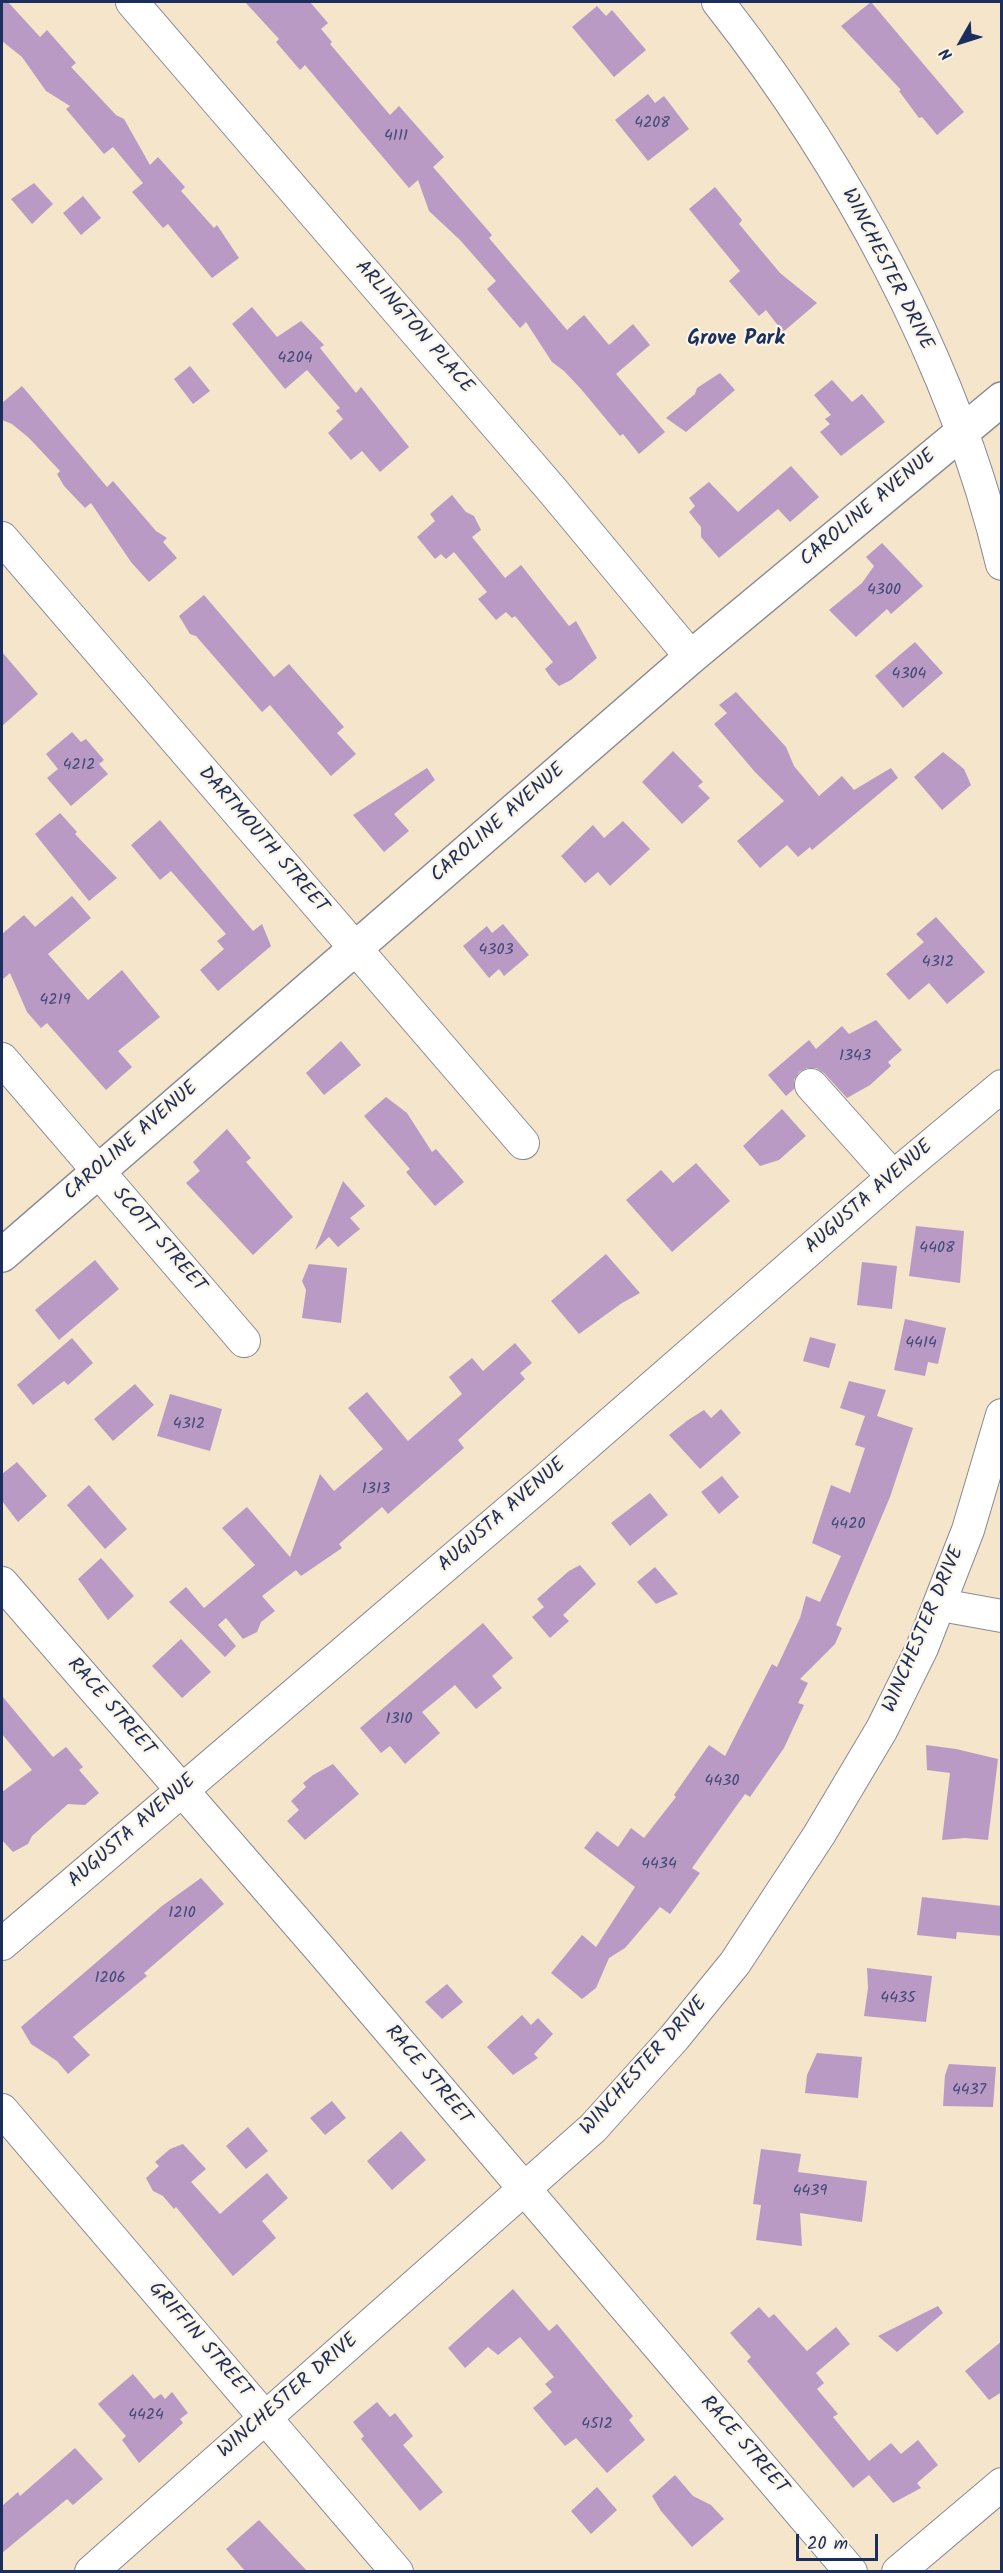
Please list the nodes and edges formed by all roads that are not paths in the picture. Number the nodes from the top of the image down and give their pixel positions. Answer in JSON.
{"nodes":[{"id":1,"x":132,"y":2,"type":"edge"},
{"id":2,"x":718,"y":2,"type":"edge"},
{"id":3,"x":1002,"y":399,"type":"edge"},
{"id":4,"x":961,"y":432,"type":"junction"},
{"id":5,"x":5,"y":550,"type":"edge"},
{"id":6,"x":1002,"y":564,"type":"edge"},
{"id":7,"x":691,"y":657,"type":"junction"},
{"id":8,"x":355,"y":948,"type":"junction"},
{"id":9,"x":2,"y":1059,"type":"edge"},
{"id":10,"x":811,"y":1085,"type":"dead end"},
{"id":11,"x":1002,"y":1086,"type":"edge"},
{"id":12,"x":523,"y":1143,"type":"dead end"},
{"id":13,"x":99,"y":1172,"type":"junction"},
{"id":14,"x":893,"y":1177,"type":"junction"},
{"id":15,"x":2,"y":1255,"type":"edge"},
{"id":16,"x":244,"y":1341,"type":"dead end"},
{"id":17,"x":1002,"y":1415,"type":"edge"},
{"id":18,"x":2,"y":1583,"type":"edge"},
{"id":19,"x":941,"y":1605,"type":"junction"},
{"id":20,"x":1002,"y":1616,"type":"edge"},
{"id":21,"x":181,"y":1790,"type":"junction"},
{"id":22,"x":2,"y":1944,"type":"edge"},
{"id":23,"x":2,"y":2110,"type":"edge"},
{"id":24,"x":523,"y":2190,"type":"junction"},
{"id":25,"x":266,"y":2418,"type":"junction"},
{"id":26,"x":1002,"y":2484,"type":"edge"},
{"id":27,"x":91,"y":2571,"type":"edge"},
{"id":28,"x":397,"y":2571,"type":"edge"},
{"id":29,"x":851,"y":2571,"type":"edge"},
{"id":30,"x":898,"y":2571,"type":"edge"}],
"edges":[{"from":1,"to":7,"type":"street","name":"ARLINGTON PLACE"},
{"from":2,"to":4,"type":"street","name":"WINCHESTER DRIVE"},
{"from":3,"to":4,"type":"street","name":"CAROLINE AVENUE"},
{"from":4,"to":6,"type":"street","name":"WINCHESTER DRIVE"},
{"from":4,"to":7,"type":"street","name":"CAROLINE AVENUE"},
{"from":5,"to":8,"type":"street","name":"DARTMOUTH STREET"},
{"from":7,"to":8,"type":"street","name":"CAROLINE AVENUE"},
{"from":8,"to":12,"type":"street","name":"DARTMOUTH STREET"},
{"from":8,"to":13,"type":"street","name":"CAROLINE AVENUE"},
{"from":9,"to":13,"type":"street","name":"SCOTT STREET"},
{"from":10,"to":14,"type":"street"},
{"from":11,"to":14,"type":"street","name":"AUGUSTA AVENUE"},
{"from":13,"to":15,"type":"street","name":"CAROLINE AVENUE"},
{"from":13,"to":16,"type":"street","name":"SCOTT STREET"},
{"from":14,"to":21,"type":"street","name":"AUGUSTA AVENUE"},
{"from":17,"to":19,"type":"street","name":"WINCHESTER DRIVE"},
{"from":18,"to":21,"type":"street","name":"RACE STREET"},
{"from":19,"to":20,"type":"street"},
{"from":19,"to":24,"type":"street","name":"WINCHESTER DRIVE"},
{"from":21,"to":22,"type":"street","name":"AUGUSTA AVENUE"},
{"from":21,"to":24,"type":"street","name":"RACE STREET"},
{"from":23,"to":25,"type":"street","name":"GRIFFIN STREET"},
{"from":24,"to":25,"type":"street","name":"WINCHESTER DRIVE"},
{"from":24,"to":29,"type":"street","name":"RACE STREET"},
{"from":25,"to":27,"type":"street","name":"WINCHESTER DRIVE"},
{"from":25,"to":28,"type":"street","name":"GRIFFIN STREET"},
{"from":26,"to":30,"type":"street"}]}
